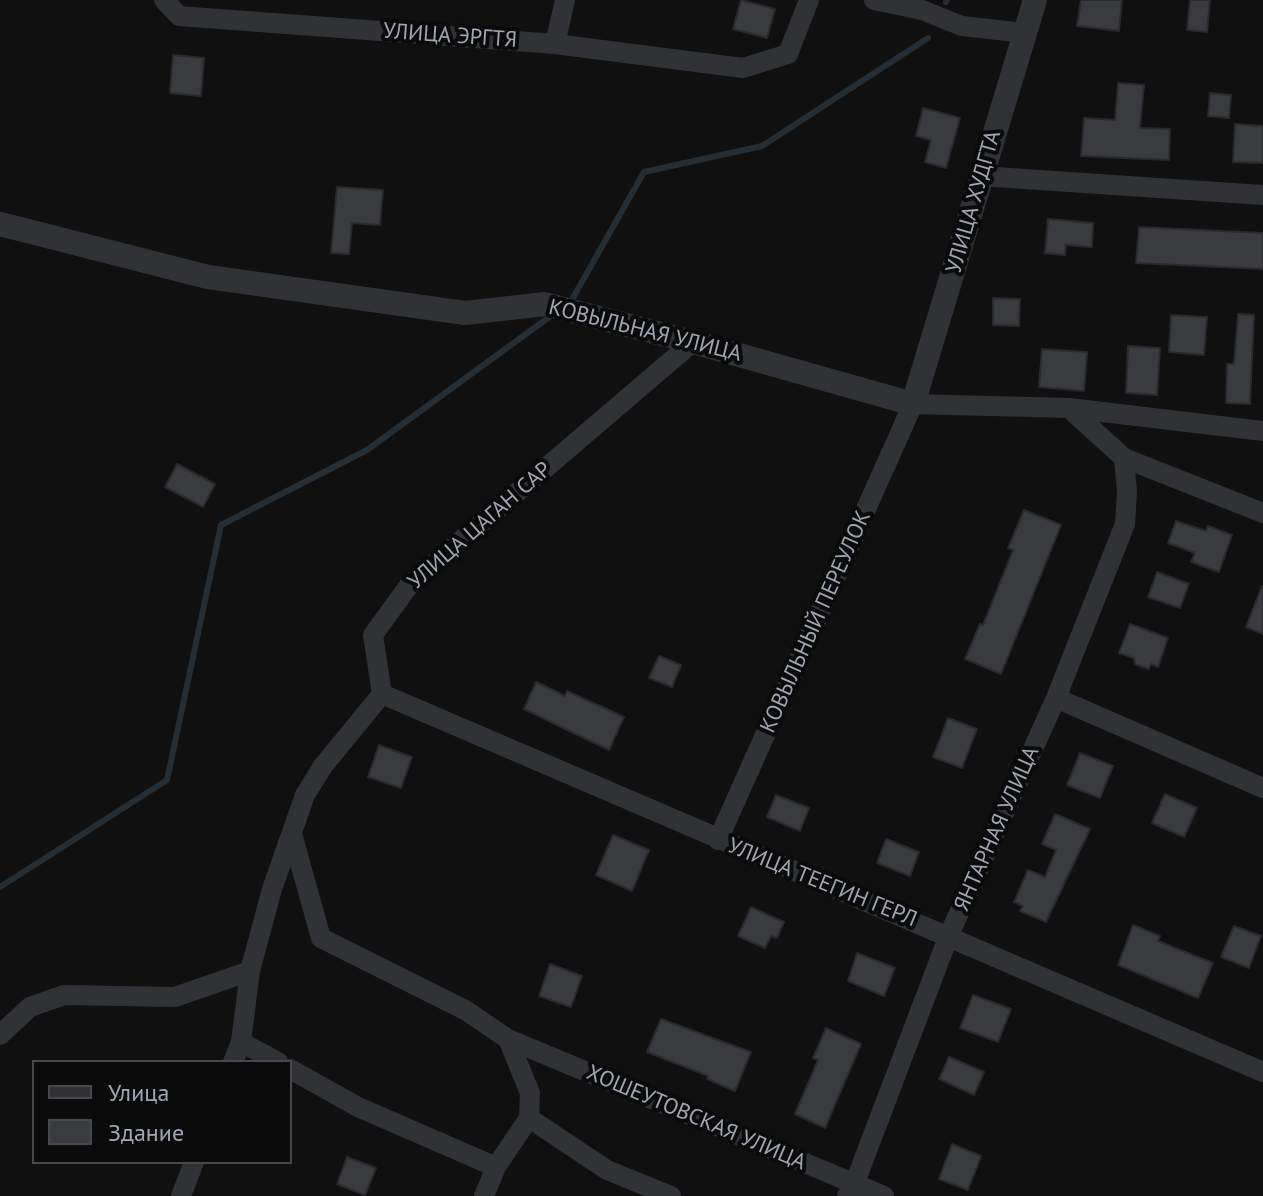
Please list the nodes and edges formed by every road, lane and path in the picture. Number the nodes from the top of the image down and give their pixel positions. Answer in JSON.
{"nodes":[{"id":1,"x":164,"y":0,"type":"edge"},
{"id":2,"x":565,"y":0,"type":"edge"},
{"id":3,"x":809,"y":0,"type":"edge"},
{"id":4,"x":874,"y":0,"type":"edge"},
{"id":5,"x":1035,"y":0,"type":"edge"},
{"id":6,"x":1025,"y":33,"type":"junction"},
{"id":7,"x":555,"y":44,"type":"junction"},
{"id":8,"x":980,"y":176,"type":"junction"},
{"id":9,"x":1263,"y":195,"type":"edge"},
{"id":10,"x":0,"y":224,"type":"edge"},
{"id":11,"x":693,"y":342,"type":"junction"},
{"id":12,"x":913,"y":404,"type":"junction"},
{"id":13,"x":1069,"y":408,"type":"junction"},
{"id":14,"x":1263,"y":431,"type":"edge"},
{"id":15,"x":1124,"y":458,"type":"junction"},
{"id":16,"x":1263,"y":513,"type":"edge"},
{"id":17,"x":382,"y":694,"type":"junction"},
{"id":18,"x":1056,"y":698,"type":"junction"},
{"id":19,"x":1263,"y":788,"type":"edge"},
{"id":20,"x":292,"y":834,"type":"junction"},
{"id":21,"x":718,"y":840,"type":"junction"},
{"id":22,"x":949,"y":935,"type":"junction"},
{"id":23,"x":250,"y":971,"type":"junction"},
{"id":24,"x":0,"y":1035,"type":"edge"},
{"id":25,"x":508,"y":1039,"type":"junction"},
{"id":26,"x":241,"y":1042,"type":"junction"},
{"id":27,"x":234,"y":1060,"type":"edge"},
{"id":28,"x":274,"y":1060,"type":"edge"},
{"id":29,"x":292,"y":1070,"type":"edge"},
{"id":30,"x":1263,"y":1072,"type":"edge"},
{"id":31,"x":529,"y":1118,"type":"junction"},
{"id":32,"x":193,"y":1164,"type":"edge"},
{"id":33,"x":496,"y":1167,"type":"junction"},
{"id":34,"x":851,"y":1190,"type":"edge"},
{"id":35,"x":181,"y":1196,"type":"edge"},
{"id":36,"x":484,"y":1196,"type":"edge"},
{"id":37,"x":671,"y":1196,"type":"edge"},
{"id":38,"x":884,"y":1196,"type":"edge"}],
"edges":[{"from":1,"to":7,"type":"street","name":"УЛИЦА ЭРГТЯ"},
{"from":2,"to":7,"type":"street"},
{"from":3,"to":7,"type":"street","name":"УЛИЦА ЭРГТЯ"},
{"from":4,"to":6,"type":"street"},
{"from":5,"to":6,"type":"street","name":"УЛИЦА ХУДГТА"},
{"from":6,"to":8,"type":"street","name":"УЛИЦА ХУДГТА"},
{"from":8,"to":9,"type":"street"},
{"from":8,"to":12,"type":"street","name":"УЛИЦА ХУДГТА"},
{"from":10,"to":11,"type":"street","name":"КОВЫЛЬНАЯ УЛИЦА"},
{"from":11,"to":12,"type":"street","name":"КОВЫЛЬНАЯ УЛИЦА"},
{"from":11,"to":17,"type":"street","name":"УЛИЦА ЦАГАН САР"},
{"from":12,"to":13,"type":"street","name":"КОВЫЛЬНАЯ УЛИЦА"},
{"from":12,"to":21,"type":"street","name":"КОВЫЛЬНЫЙ ПЕРЕУЛОК"},
{"from":13,"to":14,"type":"street","name":"КОВЫЛЬНАЯ УЛИЦА"},
{"from":13,"to":15,"type":"street"},
{"from":15,"to":16,"type":"street"},
{"from":15,"to":18,"type":"street","name":"ЯНТАРНАЯ УЛИЦА"},
{"from":17,"to":20,"type":"street"},
{"from":17,"to":21,"type":"street","name":"УЛИЦА ТЕЕГИН ГЕРЛ"},
{"from":18,"to":19,"type":"street"},
{"from":18,"to":22,"type":"street","name":"ЯНТАРНАЯ УЛИЦА"},
{"from":20,"to":23,"type":"street"},
{"from":20,"to":25,"type":"street","name":"ХОШЕУТОВСКАЯ УЛИЦА"},
{"from":21,"to":22,"type":"street","name":"УЛИЦА ТЕЕГИН ГЕРЛ"},
{"from":22,"to":30,"type":"street","name":"УЛИЦА ТЕЕГИН ГЕРЛ"},
{"from":22,"to":34,"type":"street","name":"ЯНТАРНАЯ УЛИЦА"},
{"from":23,"to":24,"type":"street"},
{"from":23,"to":26,"type":"street"},
{"from":25,"to":31,"type":"street"},
{"from":25,"to":34,"type":"street","name":"ХОШЕУТОВСКАЯ УЛИЦА"},
{"from":26,"to":27,"type":"street"},
{"from":26,"to":28,"type":"street"},
{"from":29,"to":33,"type":"street"},
{"from":31,"to":33,"type":"street"},
{"from":31,"to":37,"type":"street"},
{"from":32,"to":35,"type":"street"},
{"from":33,"to":36,"type":"street"},
{"from":34,"to":38,"type":"street","name":"ХОШЕУТОВСКАЯ УЛИЦА"}]}
